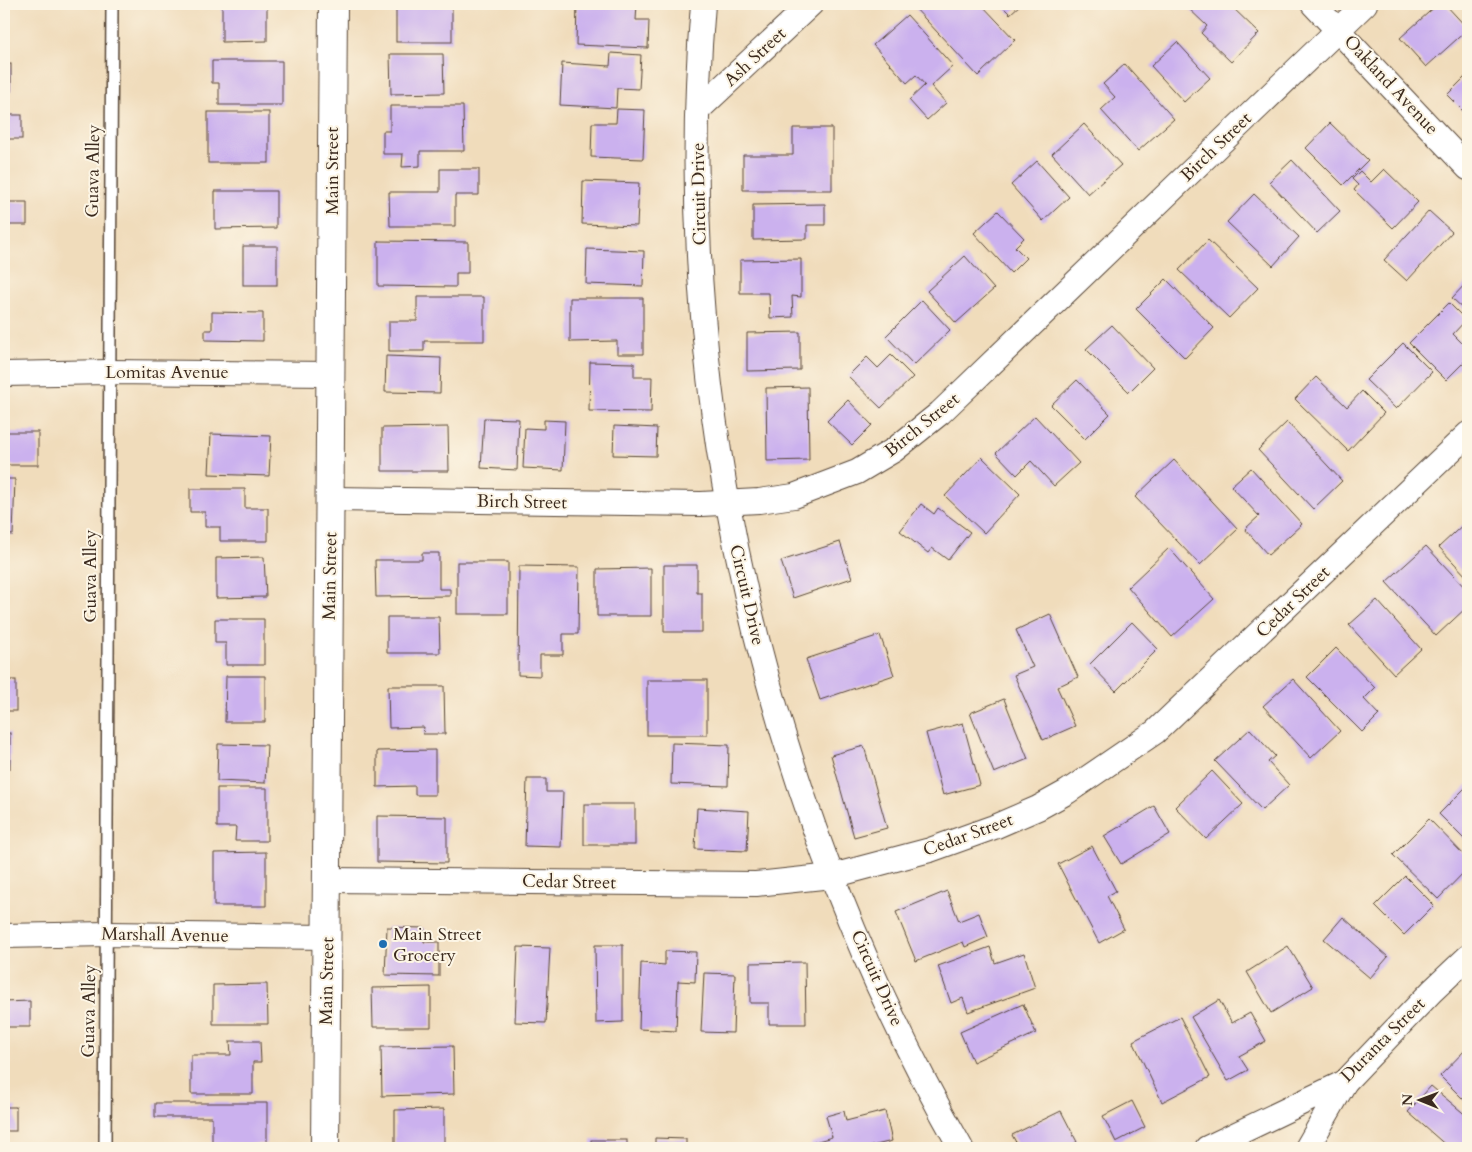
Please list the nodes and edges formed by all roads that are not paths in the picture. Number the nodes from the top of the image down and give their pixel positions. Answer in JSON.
{"nodes":[{"id":1,"x":112,"y":4,"type":"edge"},
{"id":2,"x":333,"y":4,"type":"edge"},
{"id":3,"x":703,"y":4,"type":"edge"},
{"id":4,"x":811,"y":4,"type":"edge"},
{"id":5,"x":1313,"y":4,"type":"edge"},
{"id":6,"x":1365,"y":4,"type":"edge"},
{"id":7,"x":1338,"y":29,"type":"junction"},
{"id":8,"x":698,"y":110,"type":"junction"},
{"id":9,"x":1468,"y":168,"type":"edge"},
{"id":10,"x":108,"y":372,"type":"junction"},
{"id":11,"x":4,"y":374,"type":"edge"},
{"id":12,"x":331,"y":374,"type":"junction"},
{"id":13,"x":1468,"y":434,"type":"edge"},
{"id":14,"x":331,"y":499,"type":"junction"},
{"id":15,"x":727,"y":502,"type":"junction"},
{"id":16,"x":832,"y":876,"type":"junction"},
{"id":17,"x":327,"y":880,"type":"junction"},
{"id":18,"x":107,"y":934,"type":"junction"},
{"id":19,"x":4,"y":936,"type":"edge"},
{"id":20,"x":327,"y":937,"type":"junction"},
{"id":21,"x":1468,"y":956,"type":"edge"},
{"id":22,"x":1345,"y":1082,"type":"junction"},
{"id":23,"x":105,"y":1148,"type":"edge"},
{"id":24,"x":325,"y":1148,"type":"edge"},
{"id":25,"x":961,"y":1148,"type":"edge"},
{"id":26,"x":1207,"y":1148,"type":"edge"},
{"id":27,"x":1307,"y":1148,"type":"edge"}],
"edges":[{"from":1,"to":10,"type":"lane","name":"Guava Alley"},
{"from":2,"to":12,"type":"street","name":"Main Street"},
{"from":3,"to":8,"type":"street","name":"Circuit Drive"},
{"from":4,"to":8,"type":"street","name":"Ash Street"},
{"from":5,"to":7,"type":"street","name":"Oakland Avenue"},
{"from":6,"to":7,"type":"street","name":"Birch Street"},
{"from":7,"to":9,"type":"street","name":"Oakland Avenue"},
{"from":7,"to":15,"type":"street","name":"Birch Street"},
{"from":8,"to":15,"type":"street","name":"Circuit Drive"},
{"from":10,"to":11,"type":"street","name":"Lomitas Avenue"},
{"from":10,"to":12,"type":"street","name":"Lomitas Avenue"},
{"from":10,"to":18,"type":"lane","name":"Guava Alley"},
{"from":12,"to":14,"type":"street","name":"Main Street"},
{"from":13,"to":16,"type":"street","name":"Cedar Street"},
{"from":14,"to":15,"type":"street","name":"Birch Street"},
{"from":14,"to":17,"type":"street","name":"Main Street"},
{"from":15,"to":16,"type":"street","name":"Circuit Drive"},
{"from":16,"to":17,"type":"street","name":"Cedar Street"},
{"from":16,"to":25,"type":"street","name":"Circuit Drive"},
{"from":17,"to":20,"type":"street","name":"Main Street"},
{"from":18,"to":19,"type":"street","name":"Marshall Avenue"},
{"from":18,"to":20,"type":"street","name":"Marshall Avenue"},
{"from":18,"to":23,"type":"lane","name":"Guava Alley"},
{"from":20,"to":24,"type":"street","name":"Main Street"},
{"from":21,"to":22,"type":"street","name":"Duranta Street"},
{"from":22,"to":26,"type":"street","name":"Duranta Street"},
{"from":22,"to":27,"type":"street"}]}
